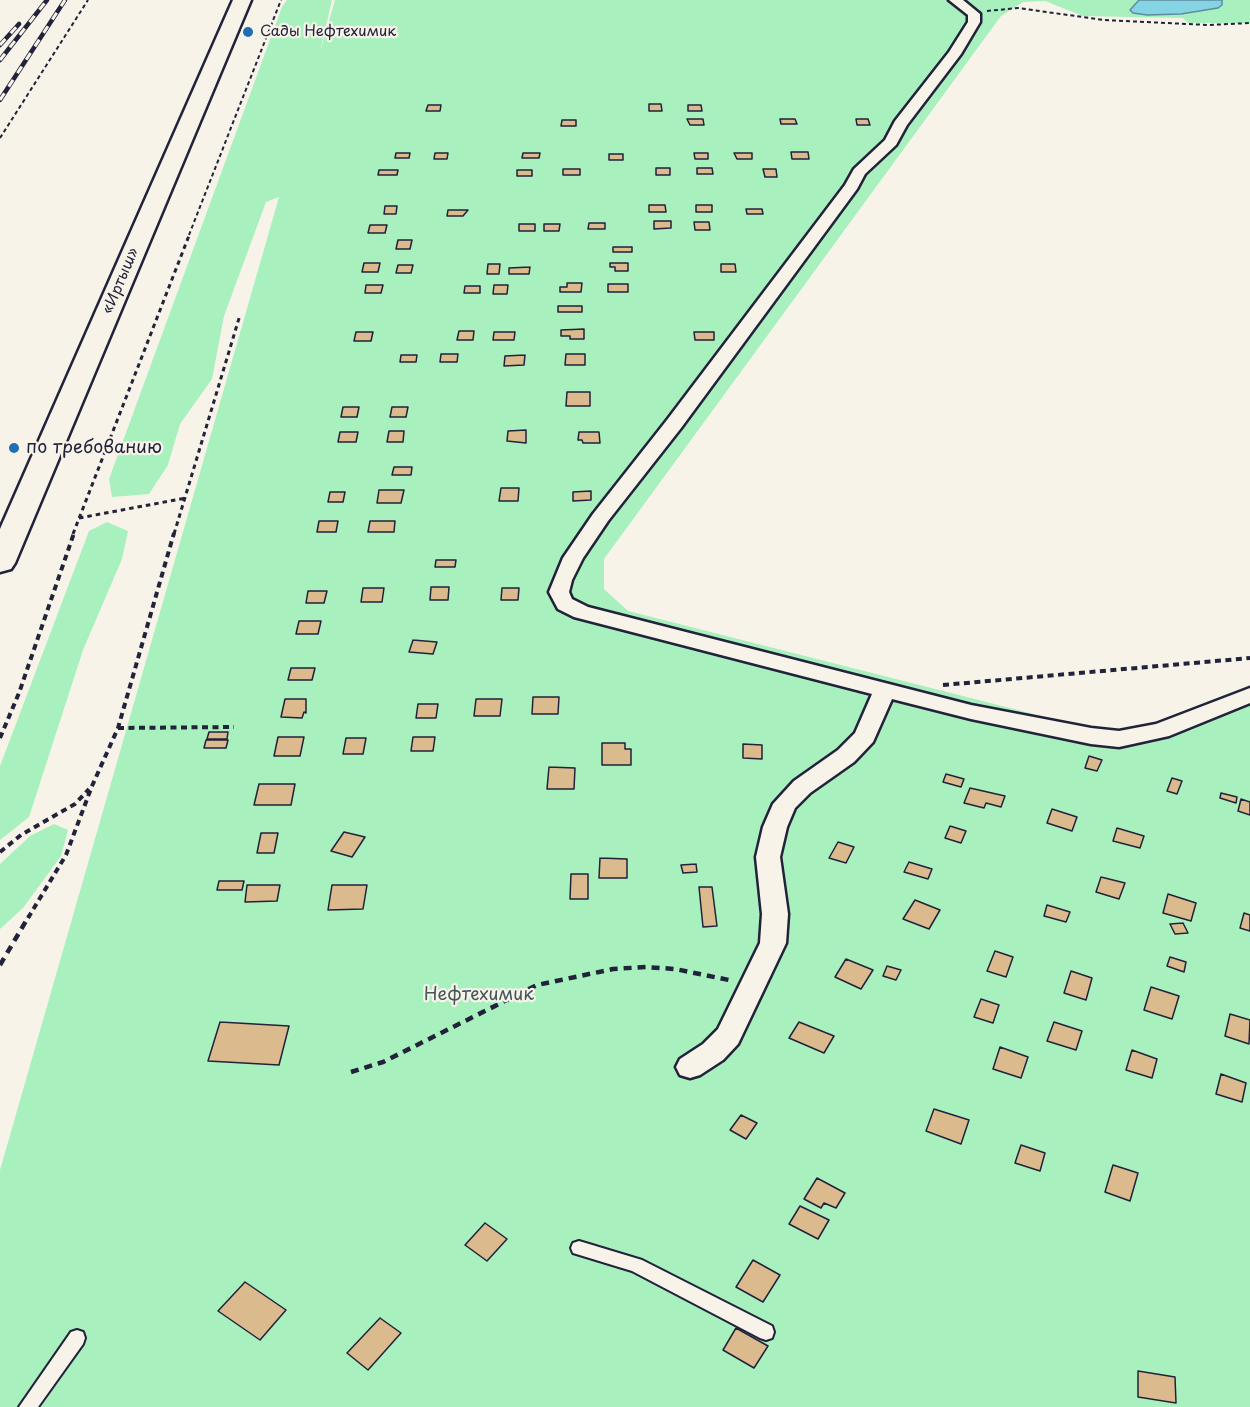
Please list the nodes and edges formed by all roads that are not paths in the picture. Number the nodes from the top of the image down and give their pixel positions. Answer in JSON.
{"nodes":[{"id":1,"x":242,"y":0,"type":"edge"},
{"id":2,"x":955,"y":0,"type":"edge"},
{"id":3,"x":0,"y":563,"type":"edge"},
{"id":4,"x":885,"y":689,"type":"junction"},
{"id":5,"x":1250,"y":695,"type":"edge"},
{"id":6,"x":690,"y":1067,"type":"dead end"},
{"id":7,"x":579,"y":1248,"type":"dead end"},
{"id":8,"x":766,"y":1332,"type":"dead end"},
{"id":9,"x":77,"y":1338,"type":"dead end"},
{"id":10,"x":28,"y":1407,"type":"edge"}],
"edges":[{"from":1,"to":3,"type":"main road","name":"«Иртыш»"},
{"from":2,"to":4,"type":"street"},
{"from":4,"to":5,"type":"street"},
{"from":4,"to":6,"type":"street"},
{"from":7,"to":8,"type":"lane"},
{"from":9,"to":10,"type":"lane"}]}
